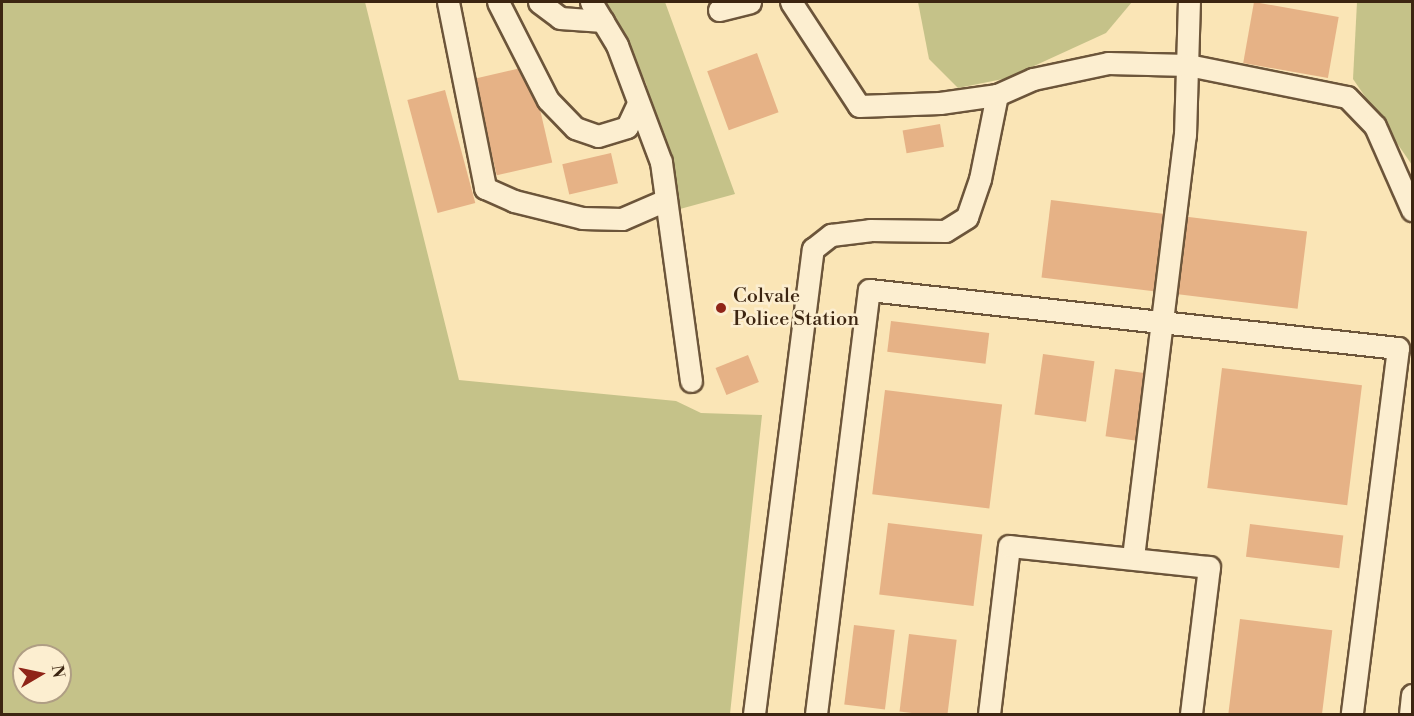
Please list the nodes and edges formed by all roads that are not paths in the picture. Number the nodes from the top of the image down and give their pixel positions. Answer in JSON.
{"nodes":[{"id":1,"x":448,"y":2,"type":"edge"},
{"id":2,"x":498,"y":2,"type":"edge"},
{"id":3,"x":539,"y":2,"type":"edge"},
{"id":4,"x":591,"y":2,"type":"edge"},
{"id":5,"x":750,"y":2,"type":"edge"},
{"id":6,"x":791,"y":2,"type":"edge"},
{"id":7,"x":1190,"y":2,"type":"edge"},
{"id":8,"x":719,"y":10,"type":"dead end"},
{"id":9,"x":603,"y":21,"type":"junction"},
{"id":10,"x":1188,"y":65,"type":"junction"},
{"id":11,"x":997,"y":94,"type":"junction"},
{"id":12,"x":638,"y":103,"type":"junction"},
{"id":13,"x":666,"y":200,"type":"junction"},
{"id":14,"x":1413,"y":210,"type":"edge"},
{"id":15,"x":1162,"y":322,"type":"junction"},
{"id":16,"x":691,"y":381,"type":"dead end"},
{"id":17,"x":1133,"y":557,"type":"junction"},
{"id":18,"x":1413,"y":695,"type":"edge"},
{"id":19,"x":754,"y":714,"type":"edge"},
{"id":20,"x":816,"y":714,"type":"edge"},
{"id":21,"x":989,"y":714,"type":"edge"},
{"id":22,"x":1191,"y":714,"type":"edge"},
{"id":23,"x":1352,"y":714,"type":"edge"},
{"id":24,"x":1410,"y":714,"type":"edge"}],
"edges":[{"from":1,"to":13,"type":"street"},
{"from":2,"to":12,"type":"street"},
{"from":3,"to":9,"type":"street"},
{"from":4,"to":9,"type":"street"},
{"from":5,"to":8,"type":"street"},
{"from":6,"to":11,"type":"street"},
{"from":7,"to":10,"type":"street"},
{"from":9,"to":12,"type":"street"},
{"from":10,"to":11,"type":"street"},
{"from":10,"to":14,"type":"street"},
{"from":10,"to":15,"type":"street"},
{"from":11,"to":19,"type":"street"},
{"from":12,"to":13,"type":"street"},
{"from":13,"to":16,"type":"street"},
{"from":15,"to":17,"type":"street"},
{"from":15,"to":20,"type":"street"},
{"from":15,"to":23,"type":"street"},
{"from":17,"to":21,"type":"street"},
{"from":17,"to":22,"type":"street"},
{"from":18,"to":24,"type":"street"}]}
